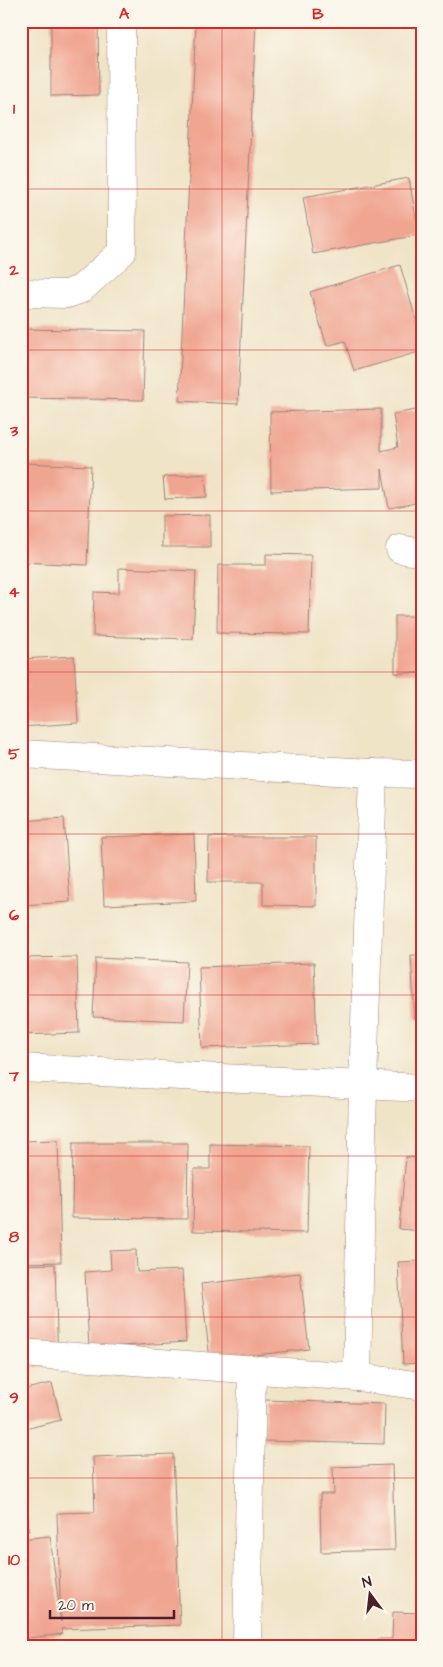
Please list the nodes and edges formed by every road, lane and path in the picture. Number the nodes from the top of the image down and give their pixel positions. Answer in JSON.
{"nodes":[{"id":1,"x":121,"y":21,"type":"edge"},
{"id":2,"x":21,"y":293,"type":"edge"},
{"id":3,"x":21,"y":754,"type":"edge"},
{"id":4,"x":373,"y":773,"type":"junction"},
{"id":5,"x":422,"y":774,"type":"edge"},
{"id":6,"x":21,"y":1068,"type":"edge"},
{"id":7,"x":363,"y":1086,"type":"junction"},
{"id":8,"x":422,"y":1088,"type":"edge"},
{"id":9,"x":21,"y":1353,"type":"edge"},
{"id":10,"x":252,"y":1369,"type":"junction"},
{"id":11,"x":357,"y":1377,"type":"junction"},
{"id":12,"x":422,"y":1386,"type":"edge"},
{"id":13,"x":248,"y":1646,"type":"edge"}],
"edges":[{"from":1,"to":2,"type":"street"},
{"from":3,"to":4,"type":"street"},
{"from":4,"to":5,"type":"street"},
{"from":4,"to":7,"type":"street"},
{"from":6,"to":7,"type":"street"},
{"from":7,"to":8,"type":"street"},
{"from":7,"to":11,"type":"street"},
{"from":9,"to":10,"type":"street"},
{"from":10,"to":11,"type":"street"},
{"from":10,"to":13,"type":"street"},
{"from":11,"to":12,"type":"street"}]}
